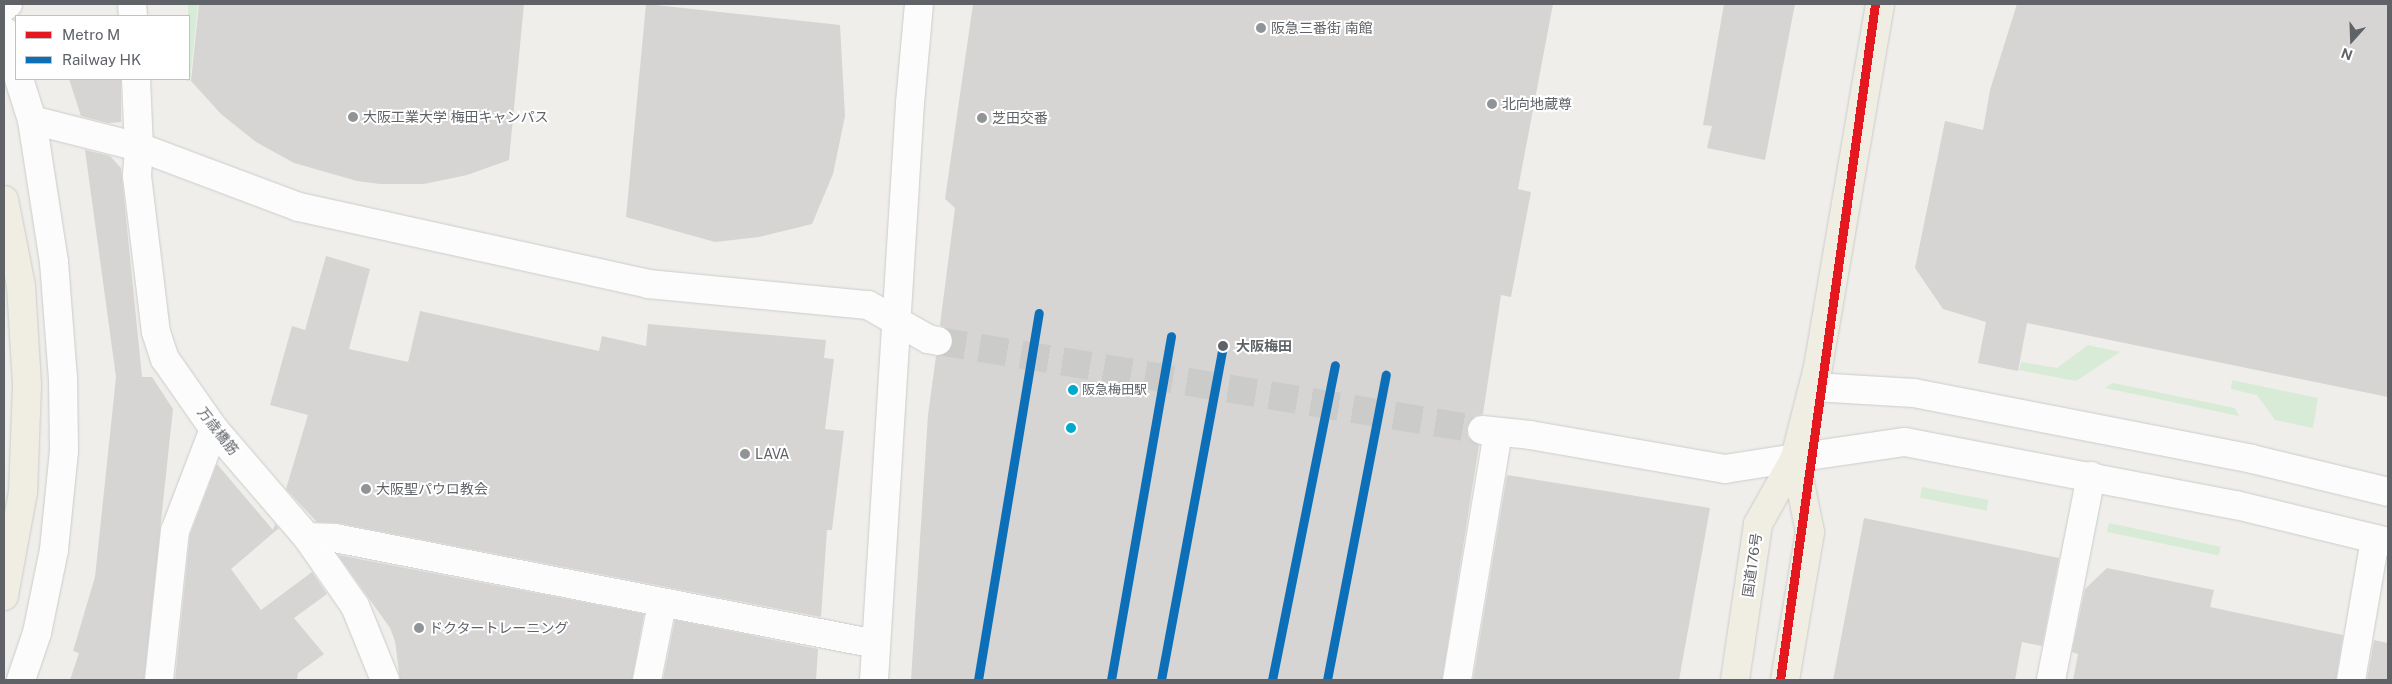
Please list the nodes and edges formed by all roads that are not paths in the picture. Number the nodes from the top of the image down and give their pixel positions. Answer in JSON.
{"nodes":[{"id":1,"x":8,"y":4,"type":"edge"},
{"id":2,"x":919,"y":4,"type":"edge"},
{"id":3,"x":1880,"y":4,"type":"edge"},
{"id":4,"x":4,"y":7,"type":"edge"},
{"id":5,"x":4,"y":31,"type":"edge"},
{"id":6,"x":13,"y":72,"type":"edge"},
{"id":7,"x":16,"y":80,"type":"edge"},
{"id":8,"x":136,"y":80,"type":"edge"},
{"id":9,"x":32,"y":120,"type":"junction"},
{"id":10,"x":139,"y":147,"type":"junction"},
{"id":11,"x":4,"y":200,"type":"edge"},
{"id":12,"x":899,"y":322,"type":"junction"},
{"id":13,"x":938,"y":341,"type":"tunnel mouth"},
{"id":14,"x":1814,"y":387,"type":"junction"},
{"id":15,"x":214,"y":429,"type":"junction"},
{"id":16,"x":1795,"y":458,"type":"junction"},
{"id":17,"x":2091,"y":476,"type":"junction"},
{"id":18,"x":2388,"y":492,"type":"edge"},
{"id":19,"x":307,"y":537,"type":"junction"},
{"id":20,"x":2382,"y":541,"type":"edge"},
{"id":21,"x":4,"y":596,"type":"edge"},
{"id":22,"x":662,"y":604,"type":"junction"},
{"id":23,"x":876,"y":644,"type":"junction"},
{"id":24,"x":21,"y":680,"type":"edge"},
{"id":25,"x":159,"y":680,"type":"edge"},
{"id":26,"x":385,"y":680,"type":"edge"},
{"id":27,"x":647,"y":680,"type":"edge"},
{"id":28,"x":874,"y":680,"type":"edge"},
{"id":29,"x":1457,"y":680,"type":"edge"},
{"id":30,"x":1735,"y":680,"type":"edge"},
{"id":31,"x":1785,"y":680,"type":"edge"},
{"id":32,"x":2051,"y":680,"type":"edge"},
{"id":33,"x":2352,"y":680,"type":"edge"}],
"edges":[{"from":1,"to":4,"type":"street"},
{"from":2,"to":12,"type":"street"},
{"from":3,"to":14,"type":"highway","name":"国道176号"},
{"from":5,"to":6,"type":"street"},
{"from":7,"to":9,"type":"street"},
{"from":8,"to":10,"type":"street","name":"万歳橋筋"},
{"from":9,"to":10,"type":"street"},
{"from":9,"to":24,"type":"street"},
{"from":10,"to":12,"type":"street"},
{"from":10,"to":15,"type":"street","name":"万歳橋筋"},
{"from":11,"to":21,"type":"highway"},
{"from":12,"to":13,"type":"street"},
{"from":12,"to":23,"type":"street"},
{"from":14,"to":16,"type":"highway","name":"国道176号"},
{"from":14,"to":18,"type":"street"},
{"from":15,"to":19,"type":"street","name":"万歳橋筋"},
{"from":15,"to":25,"type":"street"},
{"from":16,"to":17,"type":"street"},
{"from":16,"to":29,"type":"street"},
{"from":16,"to":30,"type":"highway","name":"国道176号"},
{"from":16,"to":31,"type":"highway","name":"国道176号"},
{"from":17,"to":20,"type":"street"},
{"from":17,"to":32,"type":"street"},
{"from":19,"to":22,"type":"street"},
{"from":19,"to":26,"type":"street","name":"万歳橋筋"},
{"from":20,"to":33,"type":"street"},
{"from":22,"to":23,"type":"street"},
{"from":22,"to":27,"type":"street"},
{"from":23,"to":28,"type":"street"}]}
